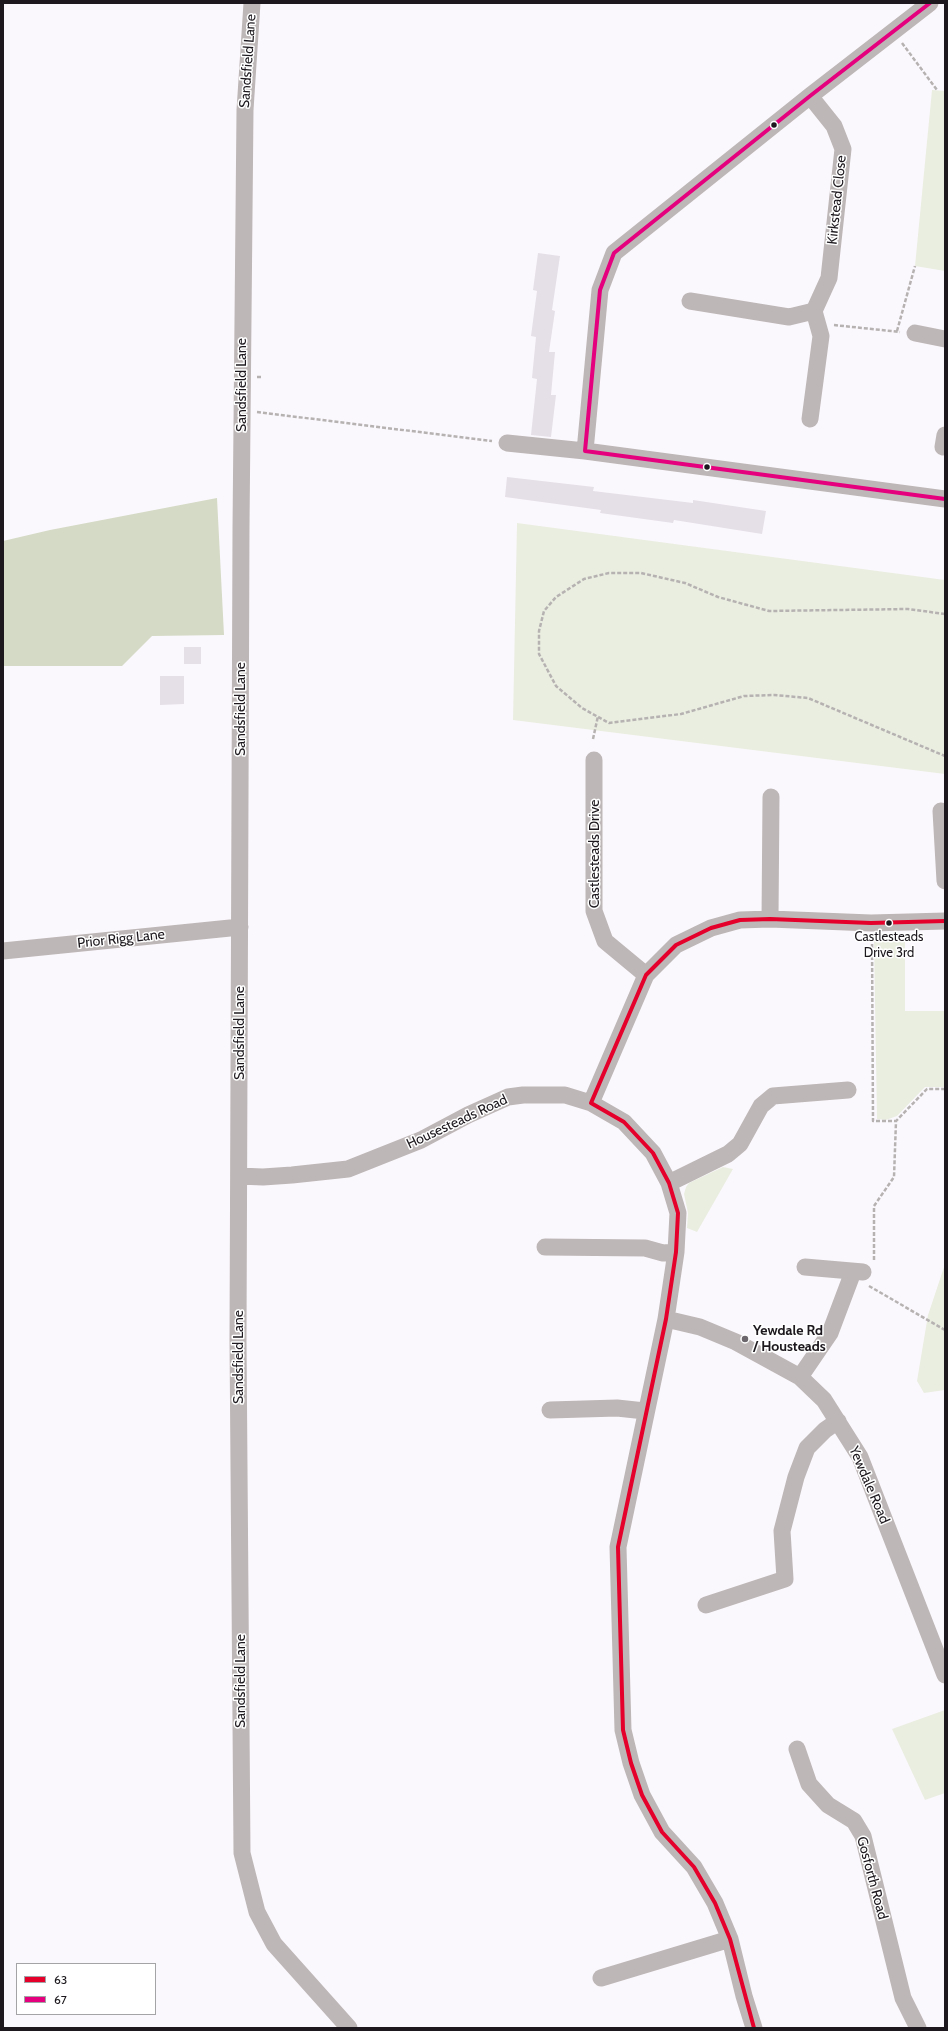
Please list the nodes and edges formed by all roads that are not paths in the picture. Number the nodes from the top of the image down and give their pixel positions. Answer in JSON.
{"nodes":[{"id":1,"x":252,"y":3,"type":"edge"},
{"id":2,"x":930,"y":3,"type":"edge"},
{"id":3,"x":810,"y":96,"type":"junction"},
{"id":4,"x":690,"y":301,"type":"dead end"},
{"id":5,"x":816,"y":317,"type":"junction"},
{"id":6,"x":915,"y":333,"type":"road end"},
{"id":7,"x":945,"y":339,"type":"edge"},
{"id":8,"x":810,"y":419,"type":"dead end"},
{"id":9,"x":506,"y":443,"type":"road end"},
{"id":10,"x":585,"y":451,"type":"junction"},
{"id":11,"x":945,"y":499,"type":"edge"},
{"id":12,"x":594,"y":760,"type":"dead end"},
{"id":13,"x":771,"y":797,"type":"dead end"},
{"id":14,"x":941,"y":811,"type":"dead end"},
{"id":15,"x":945,"y":881,"type":"edge"},
{"id":16,"x":770,"y":919,"type":"junction"},
{"id":17,"x":945,"y":921,"type":"edge"},
{"id":18,"x":240,"y":927,"type":"junction"},
{"id":19,"x":3,"y":951,"type":"edge"},
{"id":20,"x":646,"y":975,"type":"junction"},
{"id":21,"x":848,"y":1090,"type":"dead end"},
{"id":22,"x":591,"y":1103,"type":"junction"},
{"id":23,"x":239,"y":1176,"type":"junction"},
{"id":24,"x":669,"y":1183,"type":"junction"},
{"id":25,"x":545,"y":1247,"type":"dead end"},
{"id":26,"x":676,"y":1252,"type":"junction"},
{"id":27,"x":805,"y":1267,"type":"dead end"},
{"id":28,"x":666,"y":1319,"type":"junction"},
{"id":29,"x":800,"y":1378,"type":"junction"},
{"id":30,"x":550,"y":1410,"type":"dead end"},
{"id":31,"x":645,"y":1411,"type":"junction"},
{"id":32,"x":838,"y":1421,"type":"junction"},
{"id":33,"x":706,"y":1605,"type":"dead end"},
{"id":34,"x":945,"y":1675,"type":"edge"},
{"id":35,"x":797,"y":1748,"type":"dead end"},
{"id":36,"x":730,"y":1939,"type":"junction"},
{"id":37,"x":601,"y":1978,"type":"dead end"},
{"id":38,"x":349,"y":2028,"type":"edge"},
{"id":39,"x":754,"y":2028,"type":"edge"},
{"id":40,"x":918,"y":2028,"type":"edge"}],
"edges":[{"from":1,"to":18,"type":"street","name":"Sandsfield Lane"},
{"from":2,"to":3,"type":"street"},
{"from":3,"to":5,"type":"street","name":"Kirkstead Close"},
{"from":3,"to":10,"type":"street"},
{"from":4,"to":5,"type":"street"},
{"from":5,"to":8,"type":"street"},
{"from":6,"to":7,"type":"street"},
{"from":9,"to":10,"type":"street"},
{"from":10,"to":11,"type":"street"},
{"from":12,"to":20,"type":"street","name":"Castlesteads Drive"},
{"from":13,"to":16,"type":"street"},
{"from":14,"to":15,"type":"street"},
{"from":16,"to":17,"type":"street"},
{"from":16,"to":20,"type":"street"},
{"from":18,"to":19,"type":"street","name":"Prior Rigg Lane"},
{"from":18,"to":23,"type":"street","name":"Sandsfield Lane"},
{"from":20,"to":22,"type":"street"},
{"from":21,"to":24,"type":"street"},
{"from":22,"to":23,"type":"street","name":"Housesteads Road"},
{"from":22,"to":24,"type":"street","name":"Housesteads Road"},
{"from":23,"to":38,"type":"street","name":"Sandsfield Lane"},
{"from":24,"to":26,"type":"street","name":"Housesteads Road"},
{"from":25,"to":26,"type":"street"},
{"from":26,"to":28,"type":"street","name":"Housesteads Road"},
{"from":27,"to":29,"type":"street"},
{"from":28,"to":29,"type":"street","name":"Yewdale Road"},
{"from":28,"to":31,"type":"street","name":"Housesteads Road"},
{"from":29,"to":32,"type":"street","name":"Yewdale Road"},
{"from":30,"to":31,"type":"street"},
{"from":31,"to":36,"type":"street","name":"Housesteads Road"},
{"from":32,"to":33,"type":"street"},
{"from":32,"to":34,"type":"street","name":"Yewdale Road"},
{"from":35,"to":40,"type":"street","name":"Gosforth Road"},
{"from":36,"to":37,"type":"street"},
{"from":36,"to":39,"type":"street","name":"Housesteads Road"}]}
